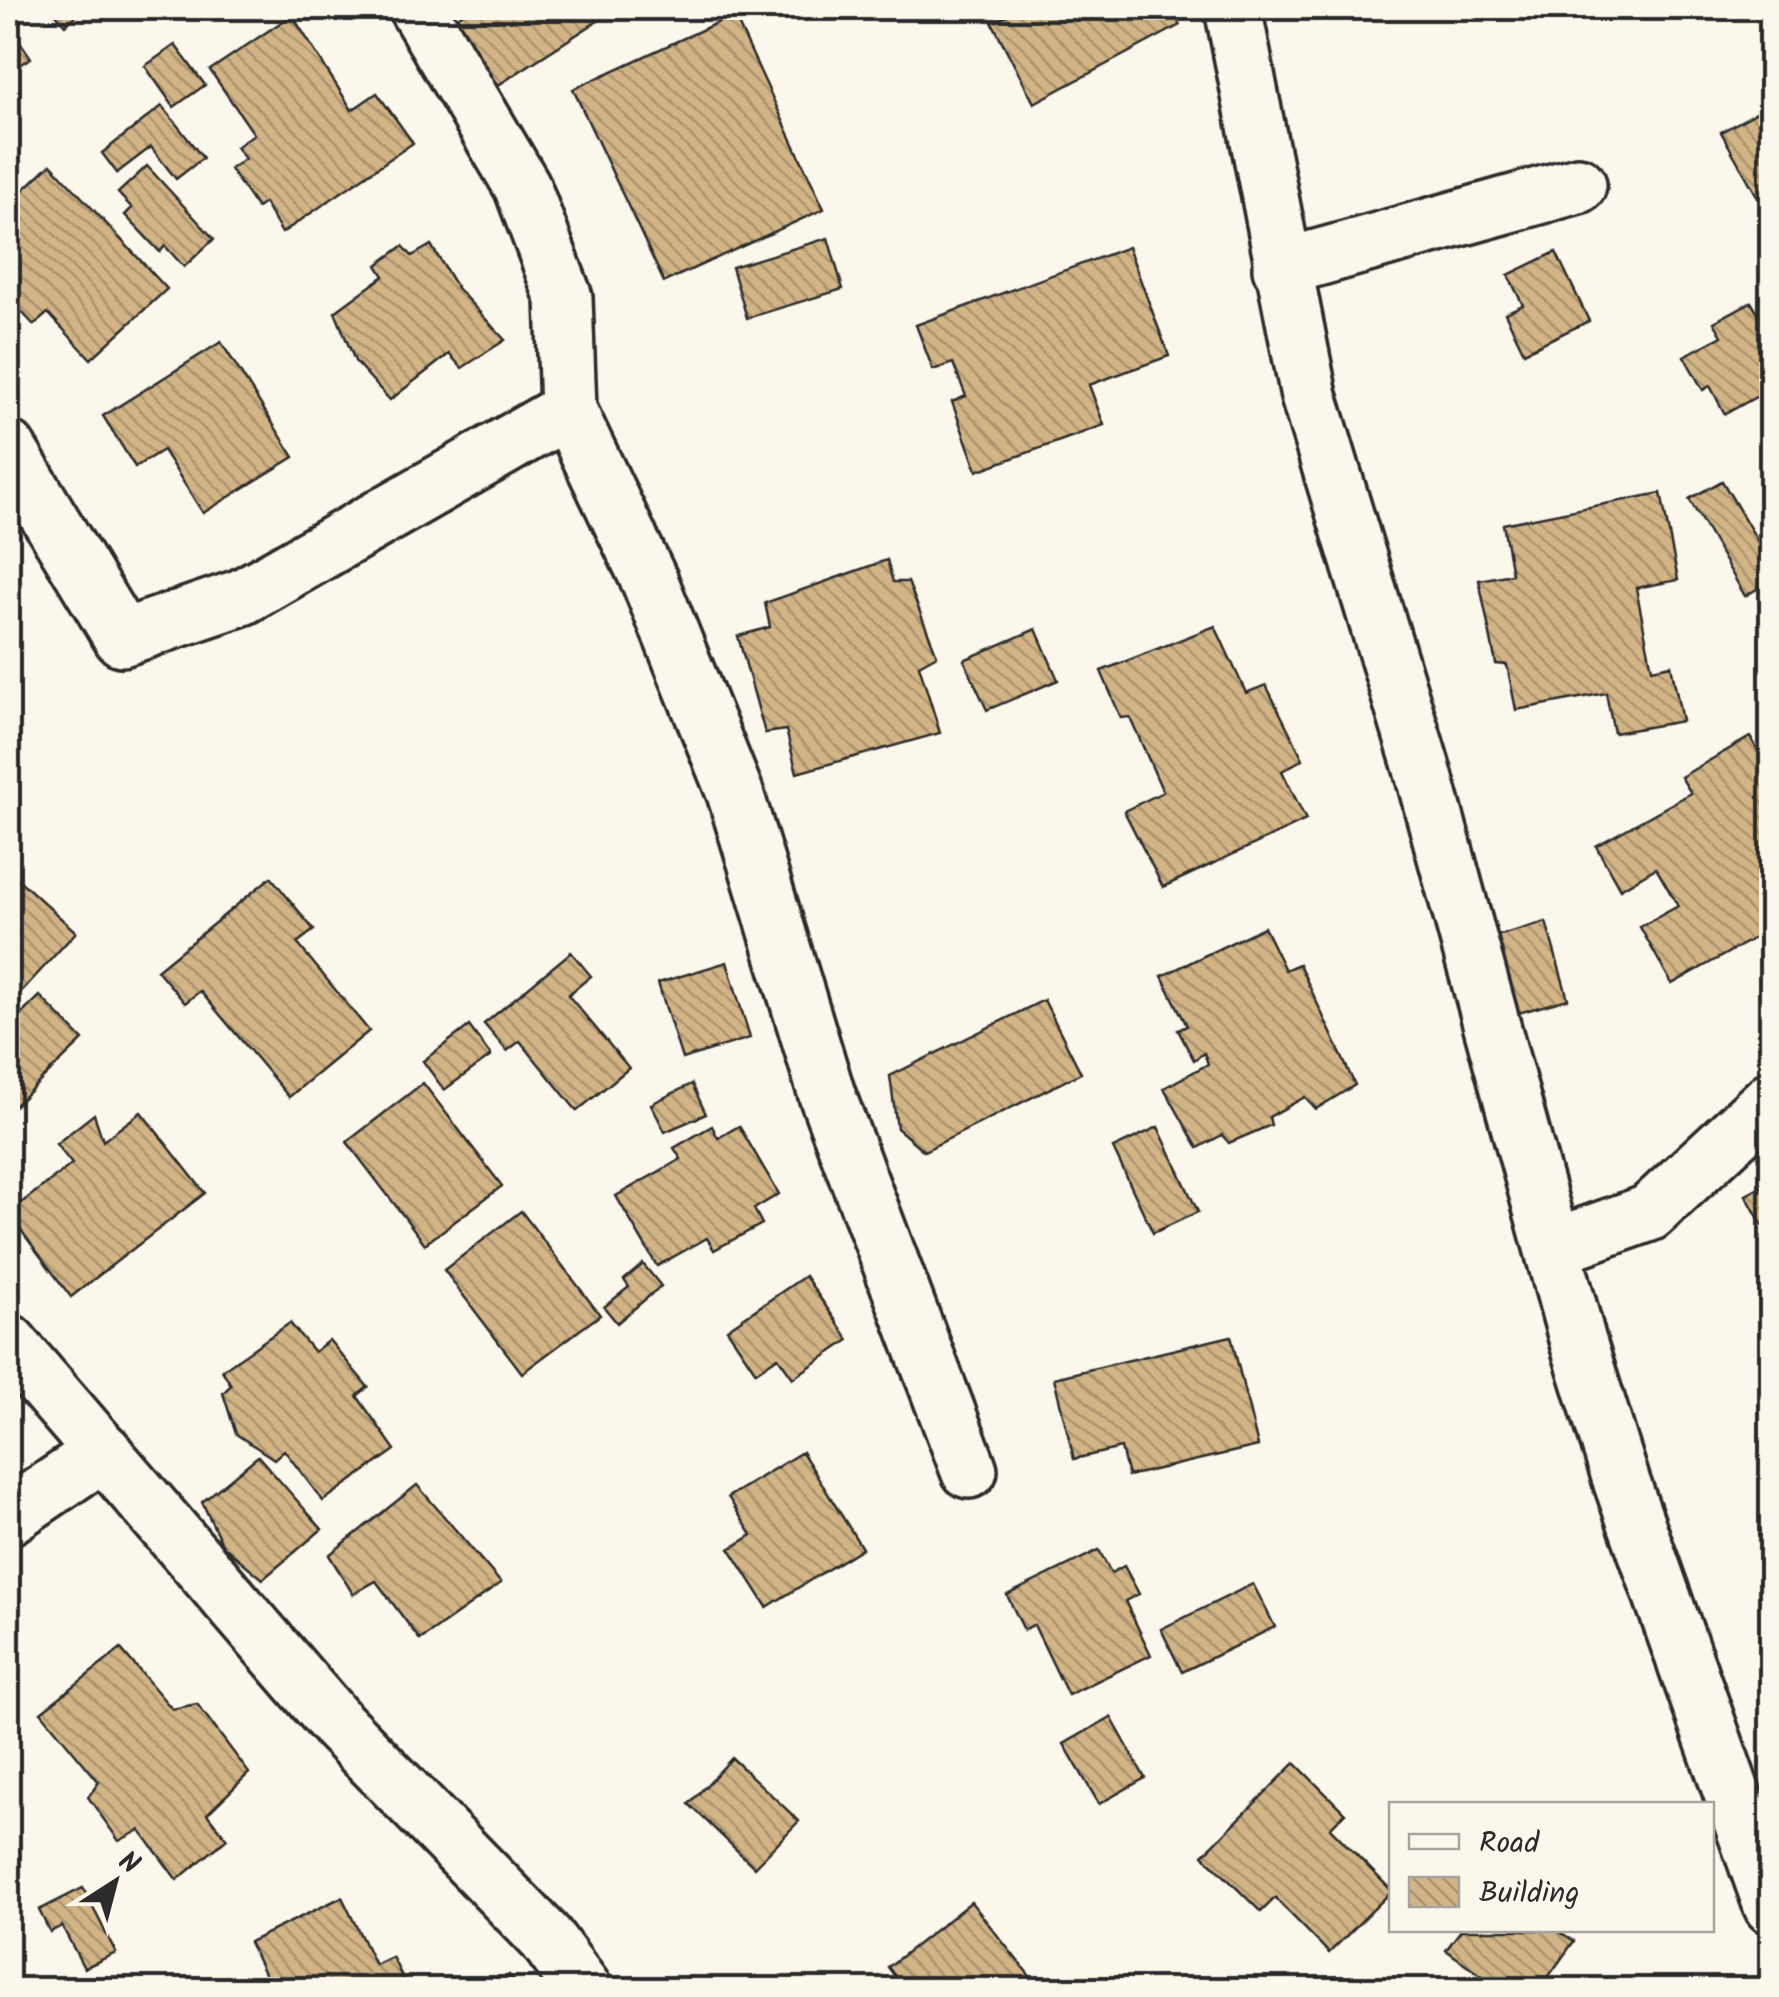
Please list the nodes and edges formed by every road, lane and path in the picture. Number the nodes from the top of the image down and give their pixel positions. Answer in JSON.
{"nodes":[{"id":1,"x":417,"y":8,"type":"edge"},
{"id":2,"x":1233,"y":8,"type":"edge"},
{"id":3,"x":1578,"y":185,"type":"dead end"},
{"id":4,"x":1281,"y":268,"type":"junction"},
{"id":5,"x":568,"y":410,"type":"junction"},
{"id":6,"x":8,"y":449,"type":"edge"},
{"id":7,"x":1772,"y":1099,"type":"edge"},
{"id":8,"x":1554,"y":1246,"type":"junction"},
{"id":9,"x":8,"y":1342,"type":"edge"},
{"id":10,"x":104,"y":1452,"type":"junction"},
{"id":11,"x":969,"y":1470,"type":"dead end"},
{"id":12,"x":8,"y":1517,"type":"edge"},
{"id":13,"x":1772,"y":1906,"type":"edge"},
{"id":14,"x":584,"y":1990,"type":"edge"}],
"edges":[{"from":1,"to":5,"type":"street"},
{"from":2,"to":4,"type":"street"},
{"from":3,"to":4,"type":"street"},
{"from":4,"to":8,"type":"street"},
{"from":5,"to":6,"type":"street"},
{"from":5,"to":11,"type":"street"},
{"from":7,"to":8,"type":"street"},
{"from":8,"to":13,"type":"street"},
{"from":9,"to":10,"type":"street"},
{"from":10,"to":12,"type":"street"},
{"from":10,"to":14,"type":"street"}]}
